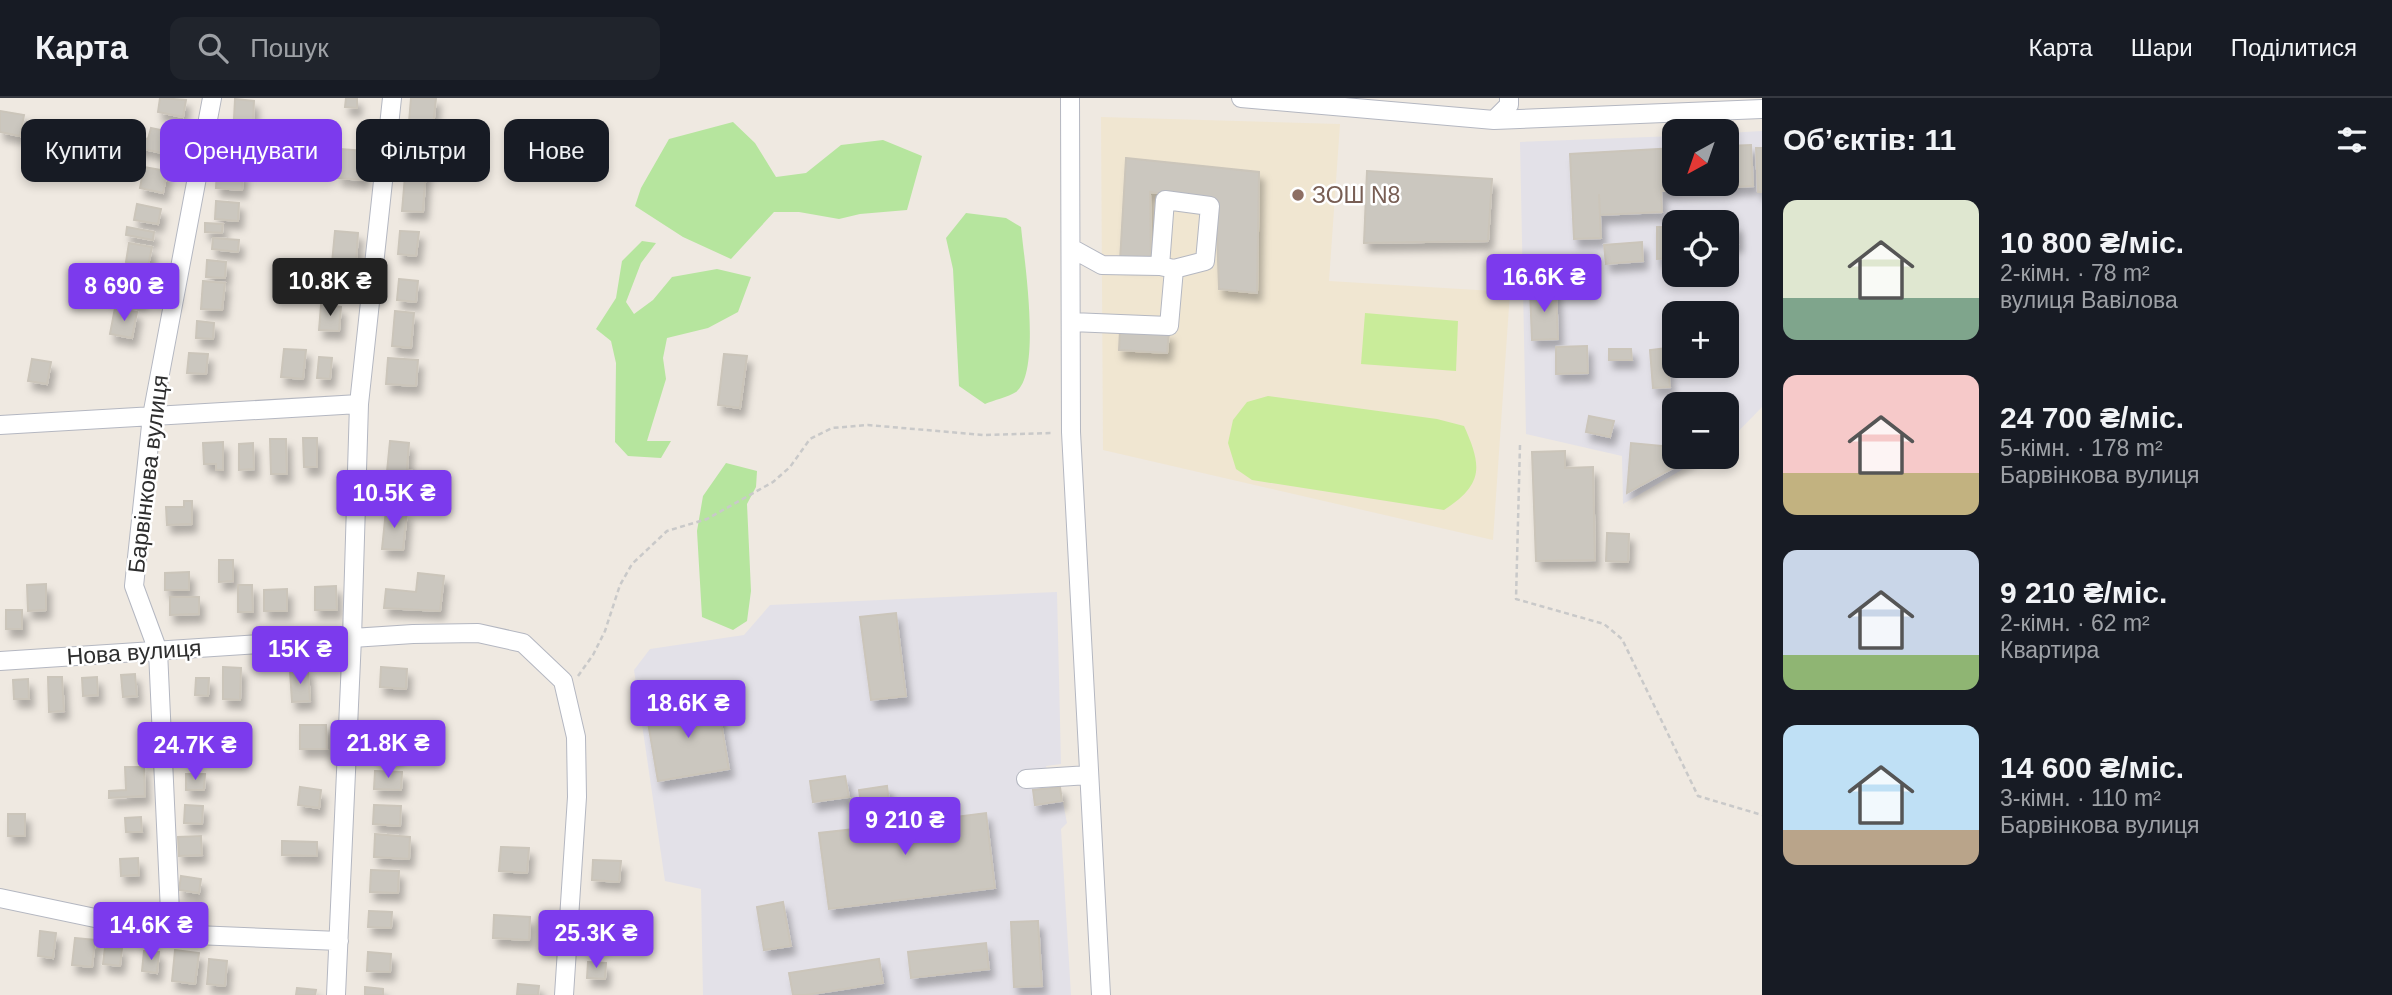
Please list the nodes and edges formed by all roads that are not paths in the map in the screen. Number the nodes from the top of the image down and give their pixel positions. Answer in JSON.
{"nodes":[{"id":1,"x":212,"y":98,"type":"edge"},
{"id":2,"x":392,"y":98,"type":"edge"},
{"id":3,"x":1070,"y":98,"type":"edge"},
{"id":4,"x":1241,"y":98,"type":"edge"},
{"id":5,"x":1509,"y":98,"type":"edge"},
{"id":6,"x":1676,"y":105,"type":"edge"},
{"id":7,"x":1762,"y":109,"type":"edge"},
{"id":8,"x":1494,"y":120,"type":"junction"},
{"id":9,"x":1071,"y":248,"type":"junction"},
{"id":10,"x":1071,"y":322,"type":"junction"},
{"id":11,"x":359,"y":404,"type":"junction"},
{"id":12,"x":152,"y":416,"type":"junction"},
{"id":13,"x":0,"y":425,"type":"edge"},
{"id":14,"x":352,"y":638,"type":"junction"},
{"id":15,"x":158,"y":651,"type":"junction"},
{"id":16,"x":0,"y":661,"type":"edge"},
{"id":17,"x":1089,"y":775,"type":"junction"},
{"id":18,"x":1026,"y":779,"type":"dead end"},
{"id":19,"x":0,"y":898,"type":"edge"},
{"id":20,"x":171,"y":934,"type":"junction"},
{"id":21,"x":339,"y":940,"type":"junction"},
{"id":22,"x":337,"y":995,"type":"edge"},
{"id":23,"x":564,"y":995,"type":"edge"},
{"id":24,"x":1101,"y":995,"type":"edge"}],
"edges":[{"from":1,"to":12,"type":"street","name":"Барвінкова вулиця"},
{"from":2,"to":11,"type":"street"},
{"from":3,"to":9,"type":"street"},
{"from":4,"to":8,"type":"street"},
{"from":5,"to":8,"type":"street"},
{"from":6,"to":7,"type":"street"},
{"from":6,"to":8,"type":"street"},
{"from":9,"to":10,"type":"street"},
{"from":9,"to":10,"type":"street"},
{"from":10,"to":17,"type":"street"},
{"from":11,"to":12,"type":"street"},
{"from":11,"to":14,"type":"street"},
{"from":12,"to":13,"type":"street"},
{"from":12,"to":15,"type":"street","name":"Барвінкова вулиця"},
{"from":14,"to":15,"type":"street","name":"Нова вулиця"},
{"from":14,"to":21,"type":"street"},
{"from":14,"to":23,"type":"street","name":"Нова вулиця"},
{"from":15,"to":16,"type":"street","name":"Нова вулиця"},
{"from":15,"to":20,"type":"street","name":"Барвінкова вулиця"},
{"from":17,"to":18,"type":"street"},
{"from":17,"to":24,"type":"street"},
{"from":19,"to":20,"type":"street"},
{"from":20,"to":21,"type":"street"},
{"from":21,"to":22,"type":"street"}]}
